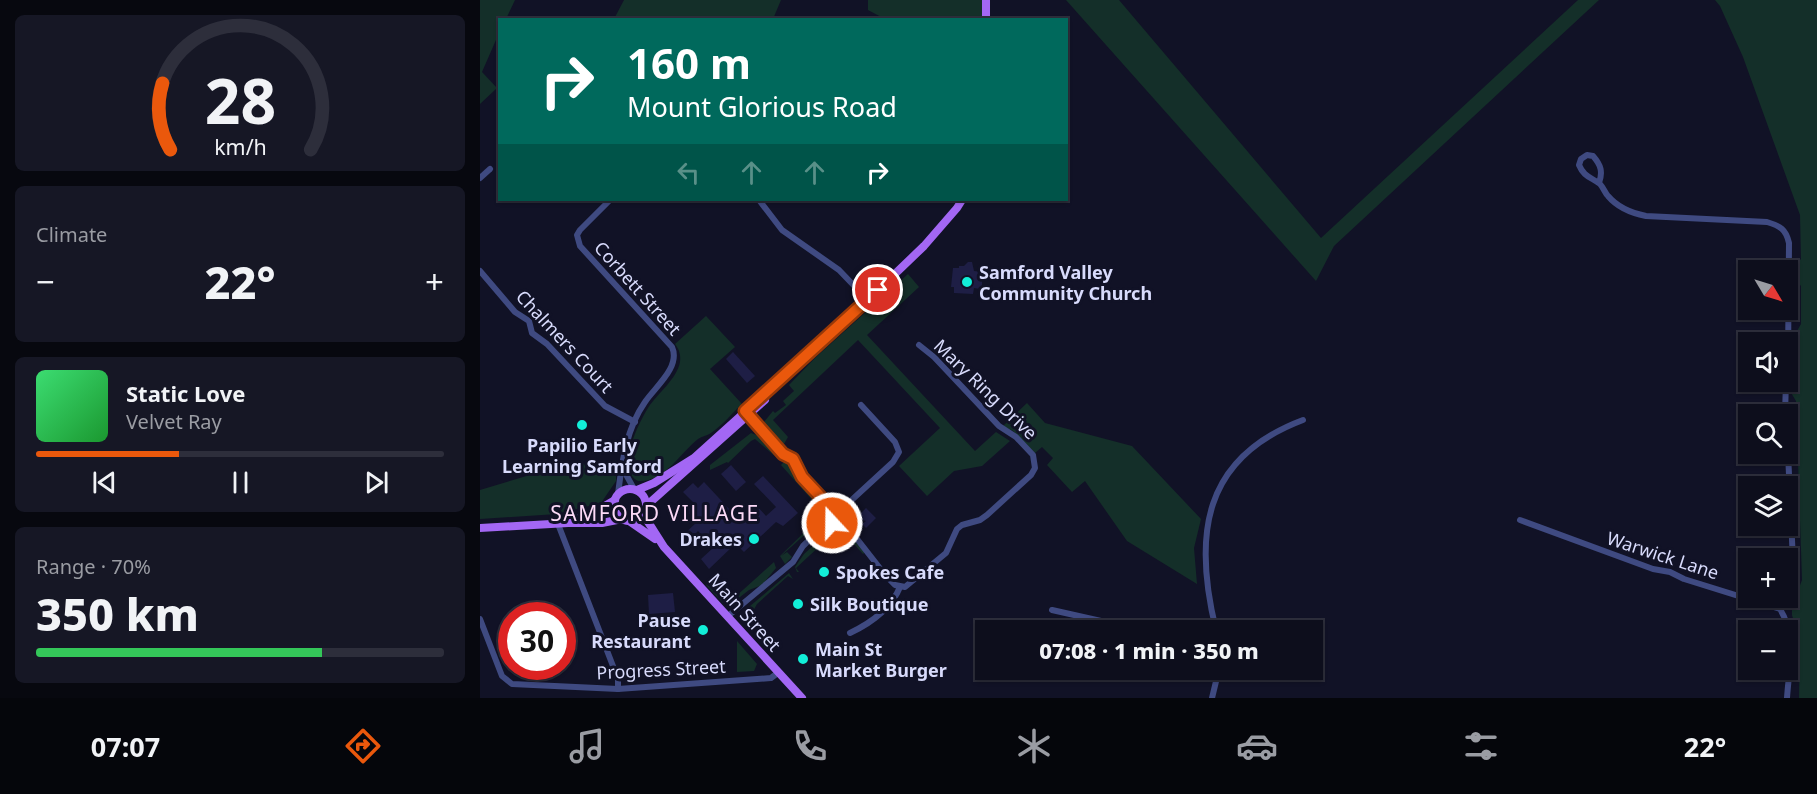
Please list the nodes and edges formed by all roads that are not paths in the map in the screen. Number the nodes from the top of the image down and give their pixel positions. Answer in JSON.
{"nodes":[{"id":1,"x":986,"y":0,"type":"edge"},
{"id":2,"x":986,"y":18,"type":"edge"},
{"id":3,"x":490,"y":169,"type":"dead end"},
{"id":4,"x":480,"y":178,"type":"edge"},
{"id":5,"x":1599,"y":183,"type":"junction"},
{"id":6,"x":609,"y":201,"type":"edge"},
{"id":7,"x":760,"y":201,"type":"edge"},
{"id":8,"x":961,"y":201,"type":"edge"},
{"id":9,"x":480,"y":271,"type":"edge"},
{"id":10,"x":861,"y":293,"type":"dead end"},
{"id":11,"x":1788,"y":332,"type":"edge"},
{"id":12,"x":919,"y":345,"type":"dead end"},
{"id":13,"x":861,"y":405,"type":"dead end"},
{"id":14,"x":747,"y":413,"type":"junction"},
{"id":15,"x":1303,"y":420,"type":"dead end"},
{"id":16,"x":635,"y":422,"type":"junction"},
{"id":17,"x":1789,"y":464,"type":"edge"},
{"id":18,"x":623,"y":469,"type":"junction"},
{"id":19,"x":657,"y":482,"type":"junction"},
{"id":20,"x":669,"y":486,"type":"junction"},
{"id":21,"x":635,"y":490,"type":"junction"},
{"id":22,"x":616,"y":497,"type":"junction"},
{"id":23,"x":830,"y":507,"type":"junction"},
{"id":24,"x":843,"y":508,"type":"junction"},
{"id":25,"x":645,"y":510,"type":"junction"},
{"id":26,"x":625,"y":520,"type":"junction"},
{"id":27,"x":1520,"y":520,"type":"dead end"},
{"id":28,"x":829,"y":521,"type":"junction"},
{"id":29,"x":843,"y":521,"type":"junction"},
{"id":30,"x":568,"y":522,"type":"junction"},
{"id":31,"x":558,"y":524,"type":"junction"},
{"id":32,"x":480,"y":528,"type":"edge"},
{"id":33,"x":664,"y":547,"type":"junction"},
{"id":34,"x":1792,"y":548,"type":"edge"},
{"id":35,"x":900,"y":586,"type":"junction"},
{"id":36,"x":1780,"y":609,"type":"joint"},
{"id":37,"x":1052,"y":610,"type":"dead end"},
{"id":38,"x":728,"y":616,"type":"junction"},
{"id":39,"x":480,"y":619,"type":"edge"},
{"id":40,"x":1096,"y":620,"type":"edge"},
{"id":41,"x":1214,"y":620,"type":"edge"},
{"id":42,"x":850,"y":633,"type":"dead end"},
{"id":43,"x":779,"y":672,"type":"junction"},
{"id":44,"x":1216,"y":680,"type":"edge"},
{"id":45,"x":618,"y":689,"type":"junction"},
{"id":46,"x":802,"y":698,"type":"edge"},
{"id":47,"x":1212,"y":698,"type":"edge"},
{"id":48,"x":1787,"y":698,"type":"edge"}],
"edges":[{"from":1,"to":2,"type":"main road"},
{"from":3,"to":4,"type":"street"},
{"from":5,"to":5,"type":"street"},
{"from":5,"to":11,"type":"street"},
{"from":6,"to":16,"type":"street","name":"Corbett Street"},
{"from":7,"to":10,"type":"street"},
{"from":8,"to":14,"type":"main road"},
{"from":9,"to":16,"type":"street","name":"Chalmers Court"},
{"from":12,"to":35,"type":"street","name":"Mary Ring Drive"},
{"from":13,"to":24,"type":"street"},
{"from":14,"to":19,"type":"main road"},
{"from":14,"to":20,"type":"main road"},
{"from":14,"to":23,"type":"street"},
{"from":15,"to":41,"type":"street"},
{"from":16,"to":18,"type":"street","name":"Corbett Street"},
{"from":17,"to":34,"type":"street"},
{"from":18,"to":21,"type":"street"},
{"from":18,"to":22,"type":"street","name":"Corbett Street"},
{"from":19,"to":20,"type":"main road"},
{"from":19,"to":21,"type":"main road"},
{"from":20,"to":25,"type":"main road"},
{"from":21,"to":22,"type":"main road"},
{"from":21,"to":25,"type":"main road"},
{"from":22,"to":26,"type":"main road"},
{"from":22,"to":30,"type":"main road"},
{"from":23,"to":24,"type":"street"},
{"from":23,"to":28,"type":"street"},
{"from":24,"to":29,"type":"street"},
{"from":25,"to":26,"type":"main road"},
{"from":25,"to":33,"type":"main road","name":"Main Street"},
{"from":26,"to":30,"type":"main road"},
{"from":26,"to":33,"type":"main road","name":"Main Street"},
{"from":27,"to":36,"type":"street","name":"Warwick Lane"},
{"from":28,"to":29,"type":"street"},
{"from":28,"to":38,"type":"street"},
{"from":29,"to":35,"type":"street"},
{"from":30,"to":31,"type":"main road"},
{"from":31,"to":32,"type":"main road"},
{"from":31,"to":45,"type":"street"},
{"from":33,"to":38,"type":"main road","name":"Main Street"},
{"from":35,"to":42,"type":"street"},
{"from":36,"to":48,"type":"street"},
{"from":37,"to":40,"type":"street"},
{"from":38,"to":43,"type":"main road","name":"Main Street"},
{"from":39,"to":45,"type":"street","name":"Progress Street"},
{"from":43,"to":45,"type":"street","name":"Progress Street"},
{"from":43,"to":46,"type":"main road","name":"Main Street"},
{"from":44,"to":47,"type":"street"}]}
